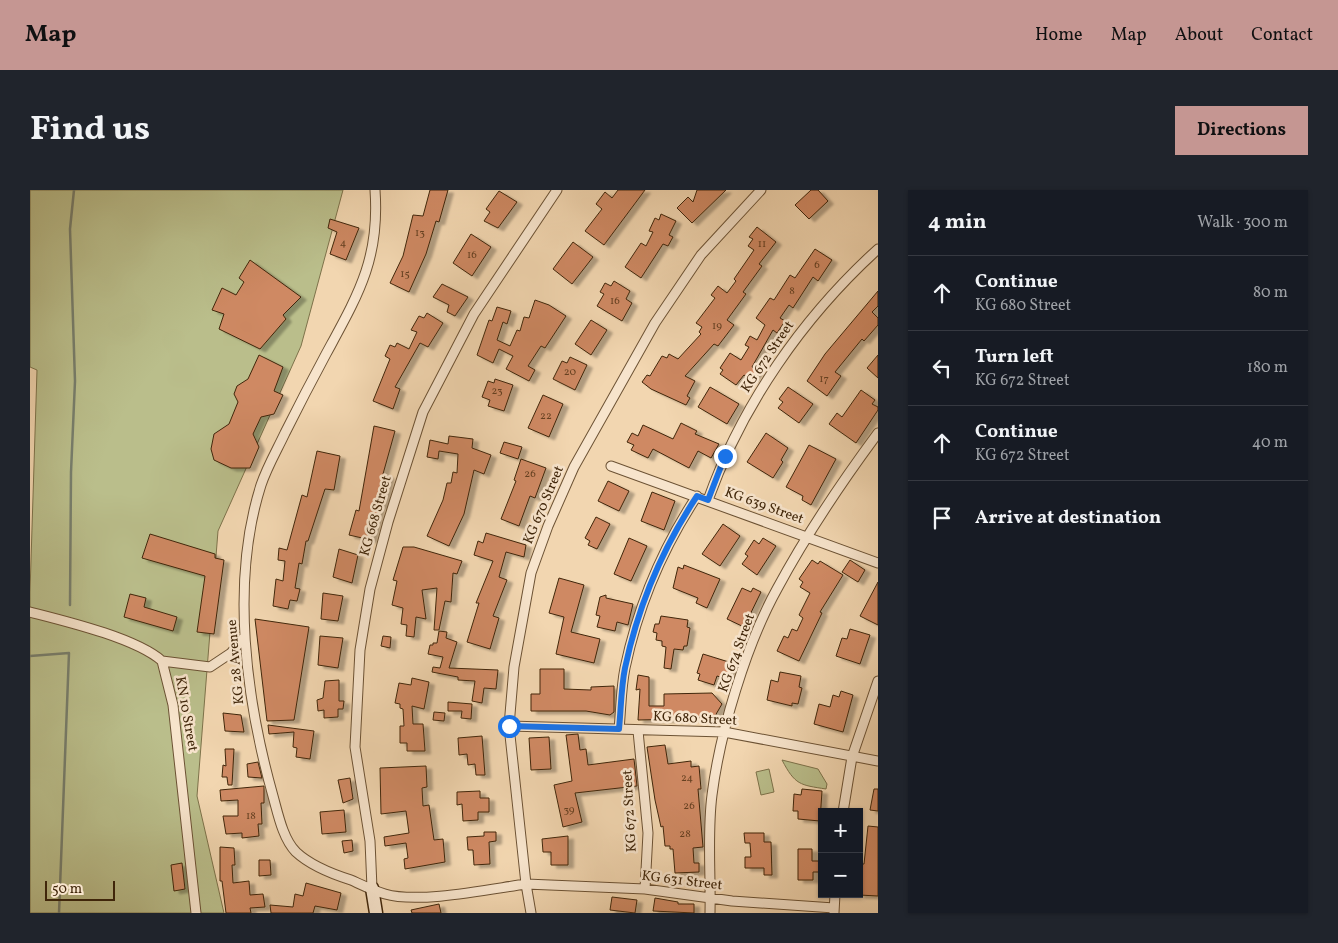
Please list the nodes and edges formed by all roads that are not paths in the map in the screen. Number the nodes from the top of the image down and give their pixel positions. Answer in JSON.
{"nodes":[{"id":1,"x":375,"y":190,"type":"edge"},
{"id":2,"x":557,"y":190,"type":"edge"},
{"id":3,"x":761,"y":190,"type":"edge"},
{"id":4,"x":878,"y":249,"type":"edge"},
{"id":5,"x":878,"y":433,"type":"edge"},
{"id":6,"x":611,"y":466,"type":"dead end"},
{"id":7,"x":697,"y":496,"type":"junction"},
{"id":8,"x":708,"y":500,"type":"junction"},
{"id":9,"x":808,"y":536,"type":"junction"},
{"id":10,"x":878,"y":562,"type":"edge"},
{"id":11,"x":30,"y":612,"type":"edge"},
{"id":12,"x":245,"y":636,"type":"junction"},
{"id":13,"x":162,"y":661,"type":"junction"},
{"id":14,"x":878,"y":681,"type":"edge"},
{"id":15,"x":509,"y":726,"type":"junction"},
{"id":16,"x":619,"y":729,"type":"junction"},
{"id":17,"x":638,"y":731,"type":"junction"},
{"id":18,"x":724,"y":732,"type":"junction"},
{"id":19,"x":852,"y":757,"type":"junction"},
{"id":20,"x":878,"y":761,"type":"edge"},
{"id":21,"x":844,"y":808,"type":"edge"},
{"id":22,"x":526,"y":884,"type":"junction"},
{"id":23,"x":372,"y":888,"type":"junction"},
{"id":24,"x":645,"y":889,"type":"junction"},
{"id":25,"x":835,"y":898,"type":"edge"},
{"id":26,"x":710,"y":899,"type":"junction"},
{"id":27,"x":834,"y":911,"type":"edge"},
{"id":28,"x":196,"y":913,"type":"edge"},
{"id":29,"x":376,"y":913,"type":"edge"},
{"id":30,"x":531,"y":913,"type":"edge"},
{"id":31,"x":710,"y":913,"type":"edge"}],
"edges":[{"from":1,"to":12,"type":"street","name":"KG 28 Avenue"},
{"from":2,"to":23,"type":"street","name":"KG 668 Street"},
{"from":3,"to":15,"type":"street","name":"KG 670 Street"},
{"from":4,"to":8,"type":"street","name":"KG 672 Street"},
{"from":5,"to":9,"type":"street","name":"KG 674 Street"},
{"from":6,"to":7,"type":"street","name":"KG 639 Street"},
{"from":7,"to":8,"type":"street","name":"KG 639 Street"},
{"from":7,"to":16,"type":"street"},
{"from":8,"to":9,"type":"street","name":"KG 639 Street"},
{"from":9,"to":10,"type":"street","name":"KG 639 Street"},
{"from":9,"to":18,"type":"street","name":"KG 674 Street"},
{"from":11,"to":13,"type":"street","name":"KN 10 Street"},
{"from":12,"to":13,"type":"street"},
{"from":12,"to":23,"type":"street","name":"KG 28 Avenue"},
{"from":13,"to":28,"type":"street","name":"KN 10 Street"},
{"from":14,"to":19,"type":"street"},
{"from":15,"to":16,"type":"street","name":"KG 680 Street"},
{"from":15,"to":22,"type":"street","name":"KG 670 Street"},
{"from":16,"to":17,"type":"street","name":"KG 680 Street"},
{"from":17,"to":18,"type":"street","name":"KG 680 Street"},
{"from":17,"to":24,"type":"street","name":"KG 672 Street"},
{"from":18,"to":19,"type":"street","name":"KG 680 Street"},
{"from":18,"to":26,"type":"street","name":"KG 674 Street"},
{"from":19,"to":20,"type":"street","name":"KG 680 Street"},
{"from":19,"to":21,"type":"street"},
{"from":22,"to":23,"type":"street","name":"KG 28 Avenue"},
{"from":22,"to":24,"type":"street","name":"KG 631 Street"},
{"from":22,"to":30,"type":"street"},
{"from":23,"to":29,"type":"main road"},
{"from":24,"to":26,"type":"street","name":"KG 631 Street"},
{"from":25,"to":27,"type":"street"},
{"from":26,"to":27,"type":"street","name":"KG 631 Street"},
{"from":26,"to":31,"type":"street","name":"KG 674 Street"}]}
